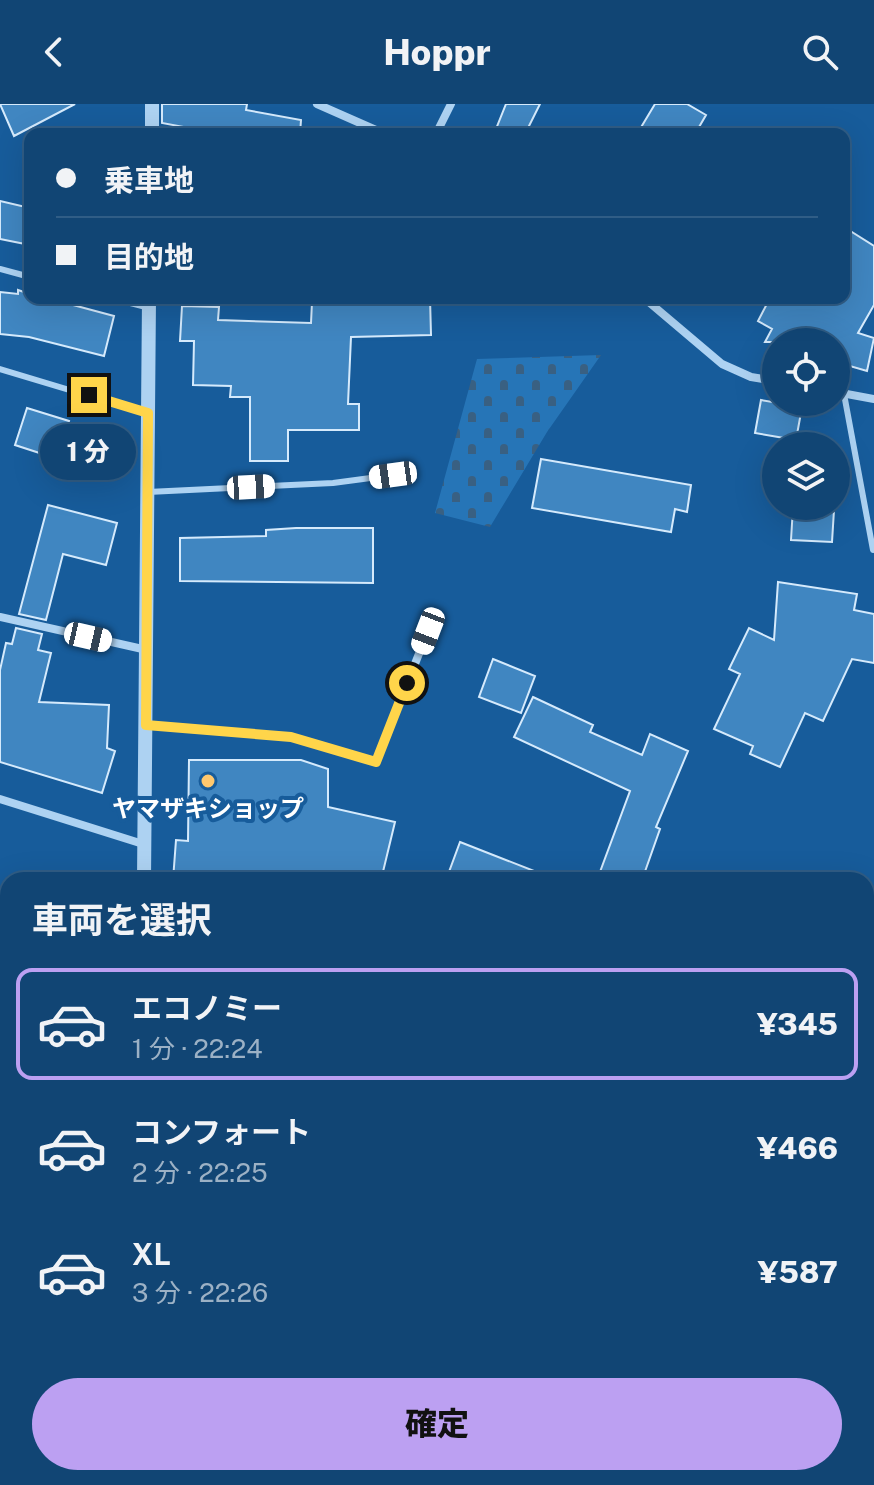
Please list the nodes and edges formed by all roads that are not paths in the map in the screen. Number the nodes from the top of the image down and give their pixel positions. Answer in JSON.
{"nodes":[{"id":1,"x":152,"y":104,"type":"edge"},
{"id":2,"x":317,"y":104,"type":"edge"},
{"id":3,"x":451,"y":104,"type":"edge"},
{"id":4,"x":152,"y":128,"type":"edge"},
{"id":5,"x":371,"y":128,"type":"edge"},
{"id":6,"x":439,"y":128,"type":"edge"},
{"id":7,"x":0,"y":269,"type":"edge"},
{"id":8,"x":24,"y":275,"type":"edge"},
{"id":9,"x":149,"y":304,"type":"edge"},
{"id":10,"x":651,"y":304,"type":"edge"},
{"id":11,"x":0,"y":369,"type":"edge"},
{"id":12,"x":762,"y":379,"type":"edge"},
{"id":13,"x":850,"y":395,"type":"edge"},
{"id":14,"x":874,"y":399,"type":"edge"},
{"id":15,"x":148,"y":413,"type":"junction"},
{"id":16,"x":845,"y":416,"type":"edge"},
{"id":17,"x":393,"y":475,"type":"dead end"},
{"id":18,"x":148,"y":492,"type":"junction"},
{"id":19,"x":873,"y":550,"type":"edge"},
{"id":20,"x":0,"y":617,"type":"edge"},
{"id":21,"x":428,"y":631,"type":"dead end"},
{"id":22,"x":147,"y":650,"type":"junction"},
{"id":23,"x":146,"y":725,"type":"junction"},
{"id":24,"x":0,"y":799,"type":"edge"},
{"id":25,"x":143,"y":844,"type":"junction"},
{"id":26,"x":144,"y":872,"type":"edge"}],
"edges":[{"from":1,"to":4,"type":"street"},
{"from":2,"to":5,"type":"street"},
{"from":3,"to":6,"type":"street"},
{"from":7,"to":8,"type":"lane"},
{"from":9,"to":15,"type":"street"},
{"from":10,"to":12,"type":"street"},
{"from":11,"to":15,"type":"lane"},
{"from":13,"to":14,"type":"street"},
{"from":15,"to":18,"type":"street"},
{"from":16,"to":19,"type":"lane"},
{"from":17,"to":18,"type":"lane"},
{"from":18,"to":22,"type":"street"},
{"from":20,"to":22,"type":"street"},
{"from":21,"to":23,"type":"street"},
{"from":22,"to":23,"type":"street"},
{"from":23,"to":25,"type":"street"},
{"from":24,"to":25,"type":"street"},
{"from":25,"to":26,"type":"street"}]}
